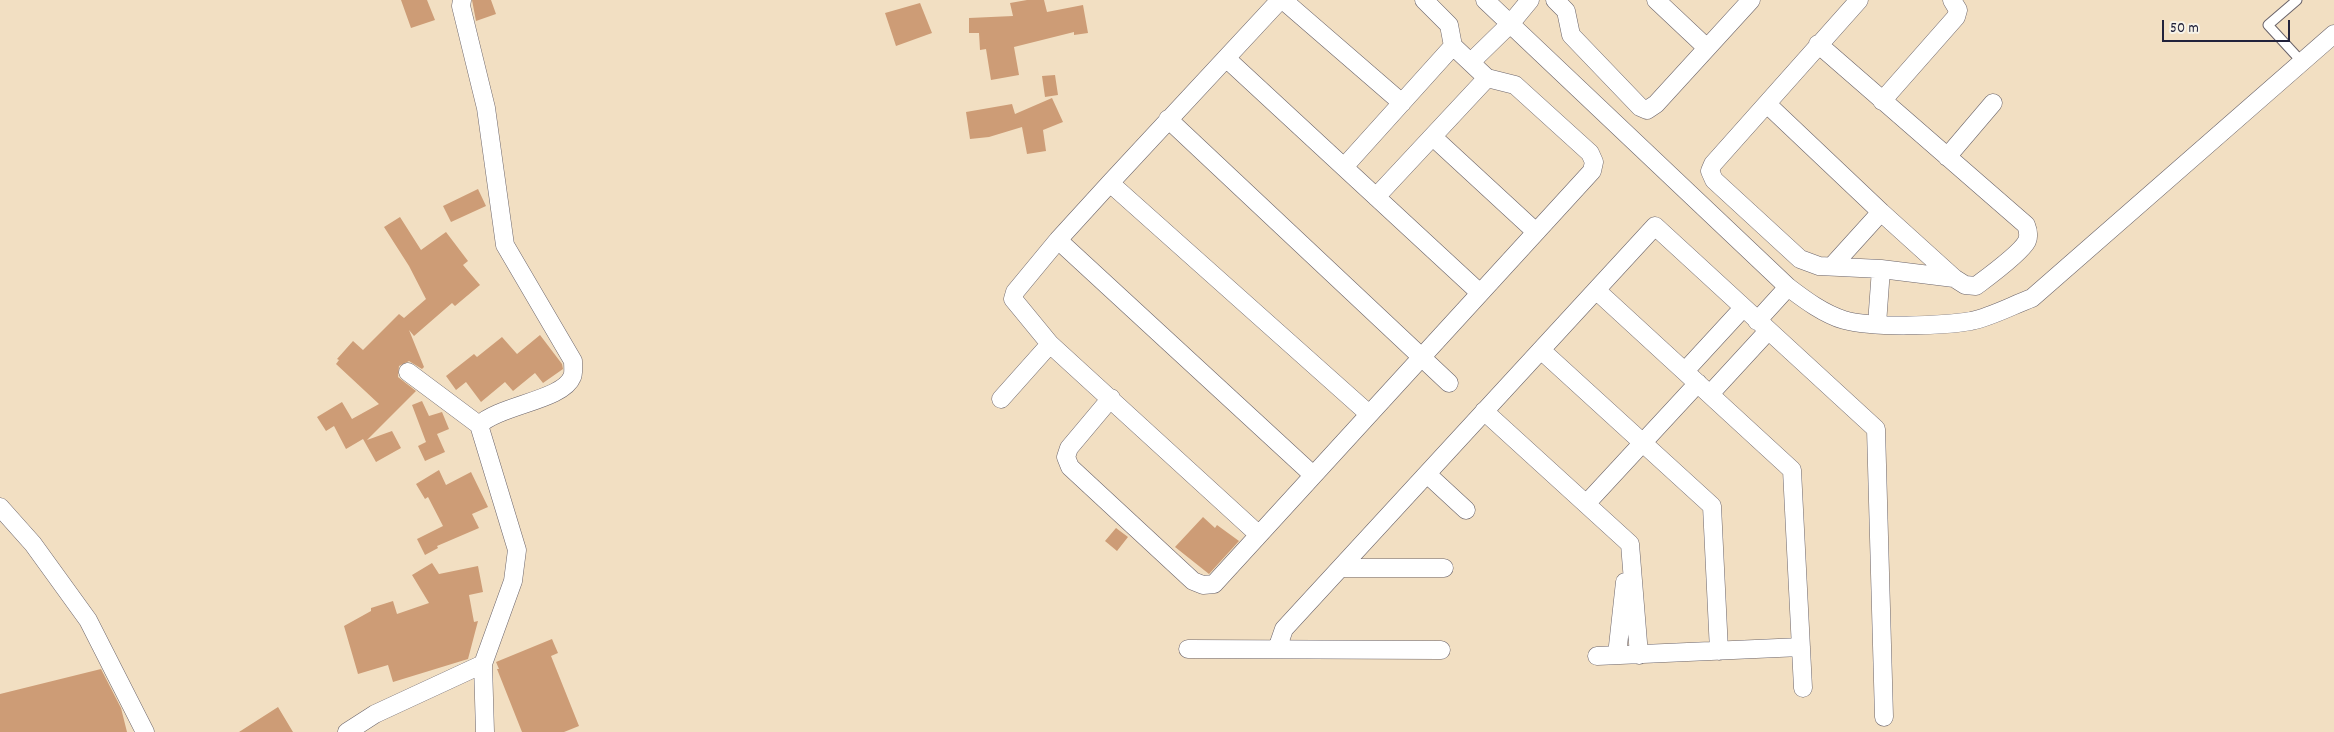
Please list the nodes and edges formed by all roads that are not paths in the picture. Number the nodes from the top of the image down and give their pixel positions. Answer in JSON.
{"nodes":[{"id":1,"x":462,"y":0,"type":"edge"},
{"id":2,"x":1282,"y":0,"type":"edge"},
{"id":3,"x":1424,"y":0,"type":"edge"},
{"id":4,"x":1485,"y":0,"type":"edge"},
{"id":5,"x":1530,"y":0,"type":"edge"},
{"id":6,"x":1656,"y":0,"type":"edge"},
{"id":7,"x":1751,"y":0,"type":"edge"},
{"id":8,"x":1859,"y":0,"type":"edge"},
{"id":9,"x":1952,"y":0,"type":"edge"},
{"id":10,"x":2296,"y":0,"type":"edge"},
{"id":11,"x":1566,"y":4,"type":"edge"},
{"id":12,"x":1511,"y":23,"type":"junction"},
{"id":13,"x":2334,"y":34,"type":"edge"},
{"id":14,"x":1818,"y":44,"type":"junction"},
{"id":15,"x":1453,"y":46,"type":"junction"},
{"id":16,"x":1707,"y":48,"type":"junction"},
{"id":17,"x":1227,"y":59,"type":"junction"},
{"id":18,"x":1471,"y":62,"type":"junction"},
{"id":19,"x":2302,"y":62,"type":"junction"},
{"id":20,"x":1487,"y":78,"type":"junction"},
{"id":21,"x":1882,"y":101,"type":"junction"},
{"id":22,"x":1402,"y":103,"type":"junction"},
{"id":23,"x":1993,"y":103,"type":"dead end"},
{"id":24,"x":1767,"y":104,"type":"junction"},
{"id":25,"x":1168,"y":120,"type":"junction"},
{"id":26,"x":1433,"y":137,"type":"junction"},
{"id":27,"x":1947,"y":157,"type":"junction"},
{"id":28,"x":1344,"y":168,"type":"junction"},
{"id":29,"x":1110,"y":182,"type":"junction"},
{"id":30,"x":1376,"y":197,"type":"junction"},
{"id":31,"x":1881,"y":212,"type":"junction"},
{"id":32,"x":1536,"y":232,"type":"junction"},
{"id":33,"x":1058,"y":240,"type":"junction"},
{"id":34,"x":1833,"y":265,"type":"junction"},
{"id":35,"x":1881,"y":269,"type":"junction"},
{"id":36,"x":1954,"y":278,"type":"junction"},
{"id":37,"x":1788,"y":287,"type":"junction"},
{"id":38,"x":1596,"y":290,"type":"junction"},
{"id":39,"x":1480,"y":293,"type":"junction"},
{"id":40,"x":1743,"y":308,"type":"junction"},
{"id":41,"x":1877,"y":324,"type":"junction"},
{"id":42,"x":1763,"y":326,"type":"junction"},
{"id":43,"x":1050,"y":344,"type":"junction"},
{"id":44,"x":1541,"y":350,"type":"junction"},
{"id":45,"x":1422,"y":356,"type":"junction"},
{"id":46,"x":408,"y":372,"type":"dead end"},
{"id":47,"x":1449,"y":383,"type":"dead end"},
{"id":48,"x":1698,"y":383,"type":"junction"},
{"id":49,"x":1111,"y":398,"type":"junction"},
{"id":50,"x":1002,"y":399,"type":"dead end"},
{"id":51,"x":1484,"y":411,"type":"junction"},
{"id":52,"x":1369,"y":414,"type":"junction"},
{"id":53,"x":479,"y":425,"type":"junction"},
{"id":54,"x":1642,"y":444,"type":"junction"},
{"id":55,"x":1427,"y":474,"type":"junction"},
{"id":56,"x":1313,"y":475,"type":"junction"},
{"id":57,"x":1586,"y":504,"type":"junction"},
{"id":58,"x":0,"y":507,"type":"edge"},
{"id":59,"x":1466,"y":510,"type":"dead end"},
{"id":60,"x":1258,"y":534,"type":"junction"},
{"id":61,"x":1630,"y":544,"type":"junction"},
{"id":62,"x":1340,"y":568,"type":"junction"},
{"id":63,"x":1444,"y":568,"type":"dead end"},
{"id":64,"x":1801,"y":647,"type":"junction"},
{"id":65,"x":1188,"y":649,"type":"dead end"},
{"id":66,"x":1278,"y":649,"type":"junction"},
{"id":67,"x":1441,"y":650,"type":"dead end"},
{"id":68,"x":1719,"y":651,"type":"junction"},
{"id":69,"x":1639,"y":654,"type":"junction"},
{"id":70,"x":1597,"y":656,"type":"dead end"},
{"id":71,"x":1617,"y":656,"type":"junction"},
{"id":72,"x":483,"y":664,"type":"junction"},
{"id":73,"x":1803,"y":688,"type":"dead end"},
{"id":74,"x":1884,"y":717,"type":"dead end"},
{"id":75,"x":145,"y":732,"type":"edge"},
{"id":76,"x":347,"y":732,"type":"edge"},
{"id":77,"x":485,"y":732,"type":"edge"}],
"edges":[{"from":1,"to":53,"type":"street"},
{"from":2,"to":17,"type":"street"},
{"from":2,"to":22,"type":"street"},
{"from":3,"to":15,"type":"street"},
{"from":4,"to":12,"type":"street"},
{"from":5,"to":12,"type":"street"},
{"from":6,"to":16,"type":"street"},
{"from":7,"to":16,"type":"street"},
{"from":8,"to":14,"type":"street"},
{"from":9,"to":21,"type":"street"},
{"from":10,"to":19,"type":"lane"},
{"from":11,"to":16,"type":"street"},
{"from":12,"to":18,"type":"street"},
{"from":12,"to":37,"type":"street"},
{"from":13,"to":19,"type":"street"},
{"from":14,"to":21,"type":"street"},
{"from":14,"to":24,"type":"street"},
{"from":15,"to":18,"type":"street"},
{"from":15,"to":22,"type":"street"},
{"from":17,"to":25,"type":"street"},
{"from":17,"to":28,"type":"street"},
{"from":18,"to":20,"type":"street"},
{"from":19,"to":41,"type":"street"},
{"from":20,"to":26,"type":"street"},
{"from":20,"to":32,"type":"street"},
{"from":21,"to":27,"type":"street"},
{"from":22,"to":28,"type":"street"},
{"from":23,"to":27,"type":"street"},
{"from":24,"to":31,"type":"street"},
{"from":24,"to":34,"type":"street"},
{"from":25,"to":29,"type":"street"},
{"from":25,"to":45,"type":"street"},
{"from":26,"to":30,"type":"street"},
{"from":26,"to":32,"type":"street"},
{"from":27,"to":36,"type":"street"},
{"from":28,"to":30,"type":"street"},
{"from":29,"to":33,"type":"street"},
{"from":29,"to":52,"type":"street"},
{"from":30,"to":39,"type":"street"},
{"from":31,"to":34,"type":"street"},
{"from":31,"to":36,"type":"street"},
{"from":32,"to":39,"type":"street"},
{"from":33,"to":43,"type":"street"},
{"from":33,"to":56,"type":"street"},
{"from":34,"to":35,"type":"street"},
{"from":35,"to":36,"type":"street"},
{"from":35,"to":41,"type":"street"},
{"from":37,"to":41,"type":"street"},
{"from":37,"to":42,"type":"street"},
{"from":38,"to":40,"type":"street"},
{"from":38,"to":44,"type":"street"},
{"from":38,"to":48,"type":"street"},
{"from":39,"to":45,"type":"street"},
{"from":40,"to":42,"type":"street"},
{"from":40,"to":48,"type":"street"},
{"from":42,"to":48,"type":"street"},
{"from":42,"to":74,"type":"street"},
{"from":43,"to":49,"type":"street"},
{"from":43,"to":50,"type":"street"},
{"from":44,"to":51,"type":"street"},
{"from":44,"to":54,"type":"street"},
{"from":45,"to":47,"type":"street"},
{"from":45,"to":52,"type":"street"},
{"from":46,"to":53,"type":"street"},
{"from":48,"to":54,"type":"street"},
{"from":48,"to":64,"type":"street"},
{"from":49,"to":60,"type":"street"},
{"from":49,"to":60,"type":"street"},
{"from":51,"to":55,"type":"street"},
{"from":51,"to":57,"type":"street"},
{"from":52,"to":56,"type":"street"},
{"from":53,"to":72,"type":"street"},
{"from":54,"to":57,"type":"street"},
{"from":54,"to":68,"type":"street"},
{"from":55,"to":59,"type":"street"},
{"from":55,"to":62,"type":"street"},
{"from":56,"to":60,"type":"street"},
{"from":57,"to":61,"type":"street"},
{"from":58,"to":75,"type":"street"},
{"from":61,"to":69,"type":"street"},
{"from":61,"to":71,"type":"street"},
{"from":62,"to":63,"type":"street"},
{"from":62,"to":66,"type":"street"},
{"from":64,"to":68,"type":"street"},
{"from":64,"to":73,"type":"street"},
{"from":65,"to":66,"type":"street"},
{"from":66,"to":67,"type":"street"},
{"from":68,"to":69,"type":"street"},
{"from":69,"to":71,"type":"street"},
{"from":70,"to":71,"type":"street"},
{"from":72,"to":76,"type":"street"},
{"from":72,"to":77,"type":"street"}]}
